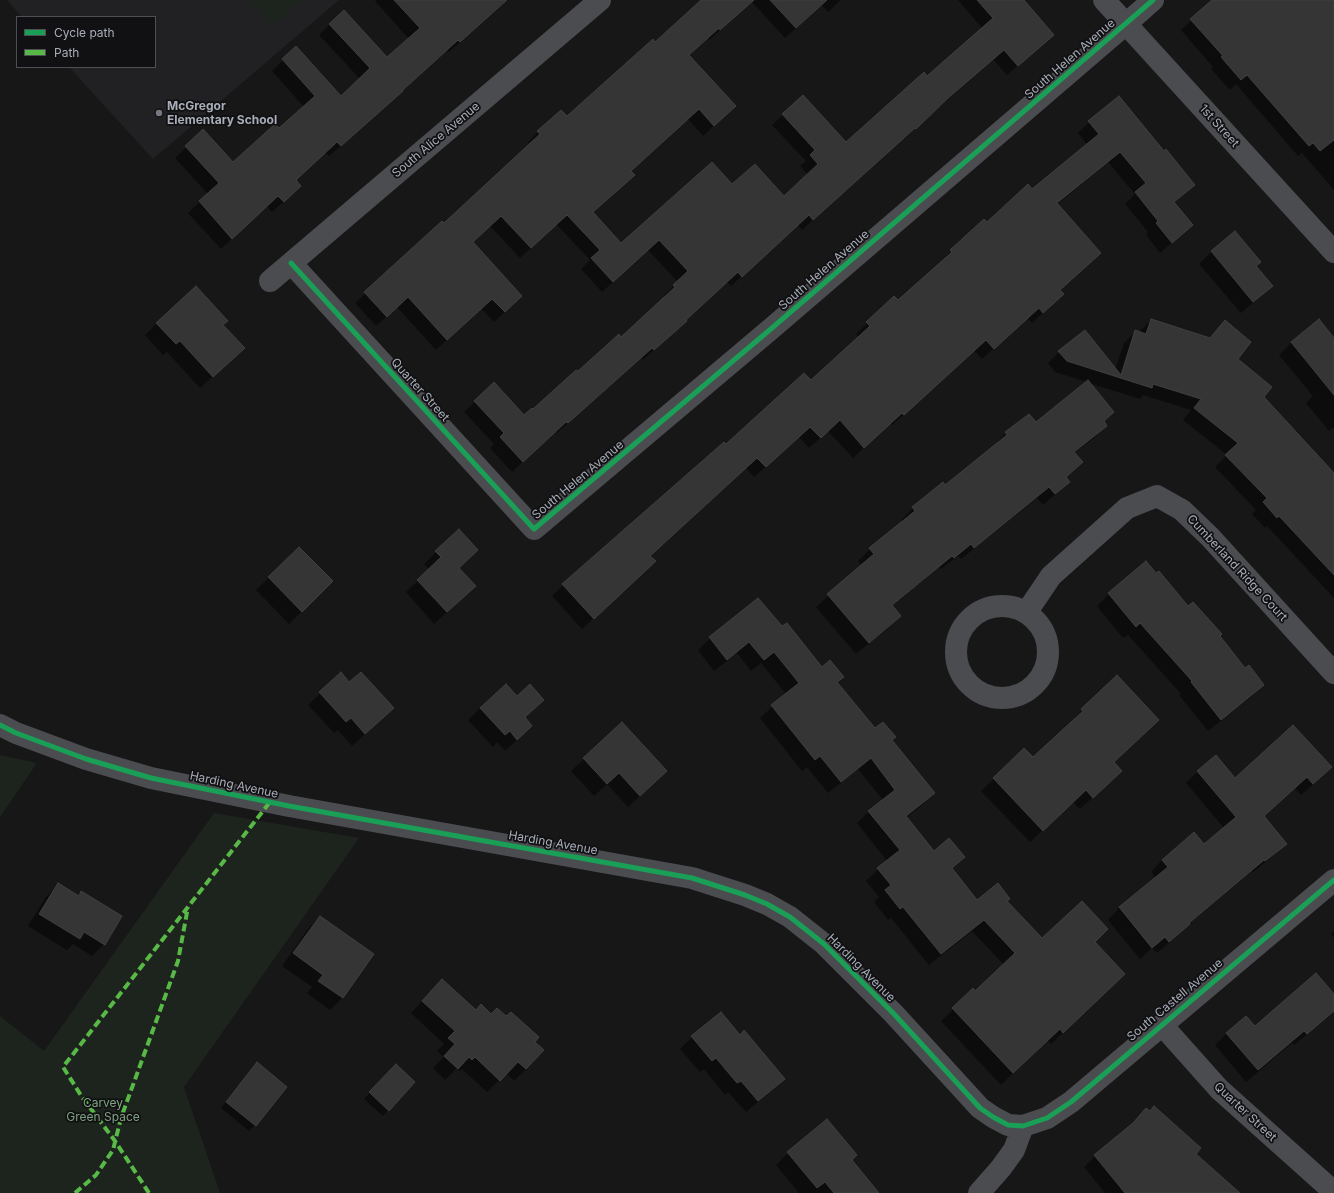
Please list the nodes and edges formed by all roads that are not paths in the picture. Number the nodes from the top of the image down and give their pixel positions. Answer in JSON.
{"nodes":[{"id":1,"x":600,"y":0,"type":"edge"},
{"id":2,"x":1104,"y":0,"type":"edge"},
{"id":3,"x":1153,"y":0,"type":"edge"},
{"id":4,"x":1126,"y":24,"type":"junction"},
{"id":5,"x":1334,"y":252,"type":"edge"},
{"id":6,"x":291,"y":263,"type":"junction"},
{"id":7,"x":270,"y":281,"type":"dead end"},
{"id":8,"x":534,"y":529,"type":"joint"},
{"id":9,"x":1026,"y":612,"type":"junction"},
{"id":10,"x":1334,"y":673,"type":"edge"},
{"id":11,"x":0,"y":725,"type":"edge"},
{"id":12,"x":1334,"y":880,"type":"edge"},
{"id":13,"x":1162,"y":1025,"type":"junction"},
{"id":14,"x":1023,"y":1126,"type":"junction"},
{"id":15,"x":1334,"y":1192,"type":"edge"},
{"id":16,"x":979,"y":1193,"type":"edge"}],
"edges":[{"from":1,"to":6,"type":"street","name":"South Alice Avenue"},
{"from":2,"to":4,"type":"street","name":"1st Street"},
{"from":3,"to":4,"type":"street","name":"South Helen Avenue"},
{"from":4,"to":5,"type":"street","name":"1st Street"},
{"from":4,"to":8,"type":"street","name":"South Helen Avenue"},
{"from":6,"to":7,"type":"street","name":"South Alice Avenue"},
{"from":6,"to":8,"type":"street","name":"Quarter Street"},
{"from":9,"to":9,"type":"street"},
{"from":9,"to":10,"type":"street","name":"Cumberland Ridge Court"},
{"from":11,"to":14,"type":"street","name":"Harding Avenue"},
{"from":12,"to":13,"type":"street","name":"South Castell Avenue"},
{"from":13,"to":14,"type":"street","name":"South Castell Avenue"},
{"from":13,"to":15,"type":"street","name":"Quarter Street"},
{"from":14,"to":16,"type":"street"}]}
